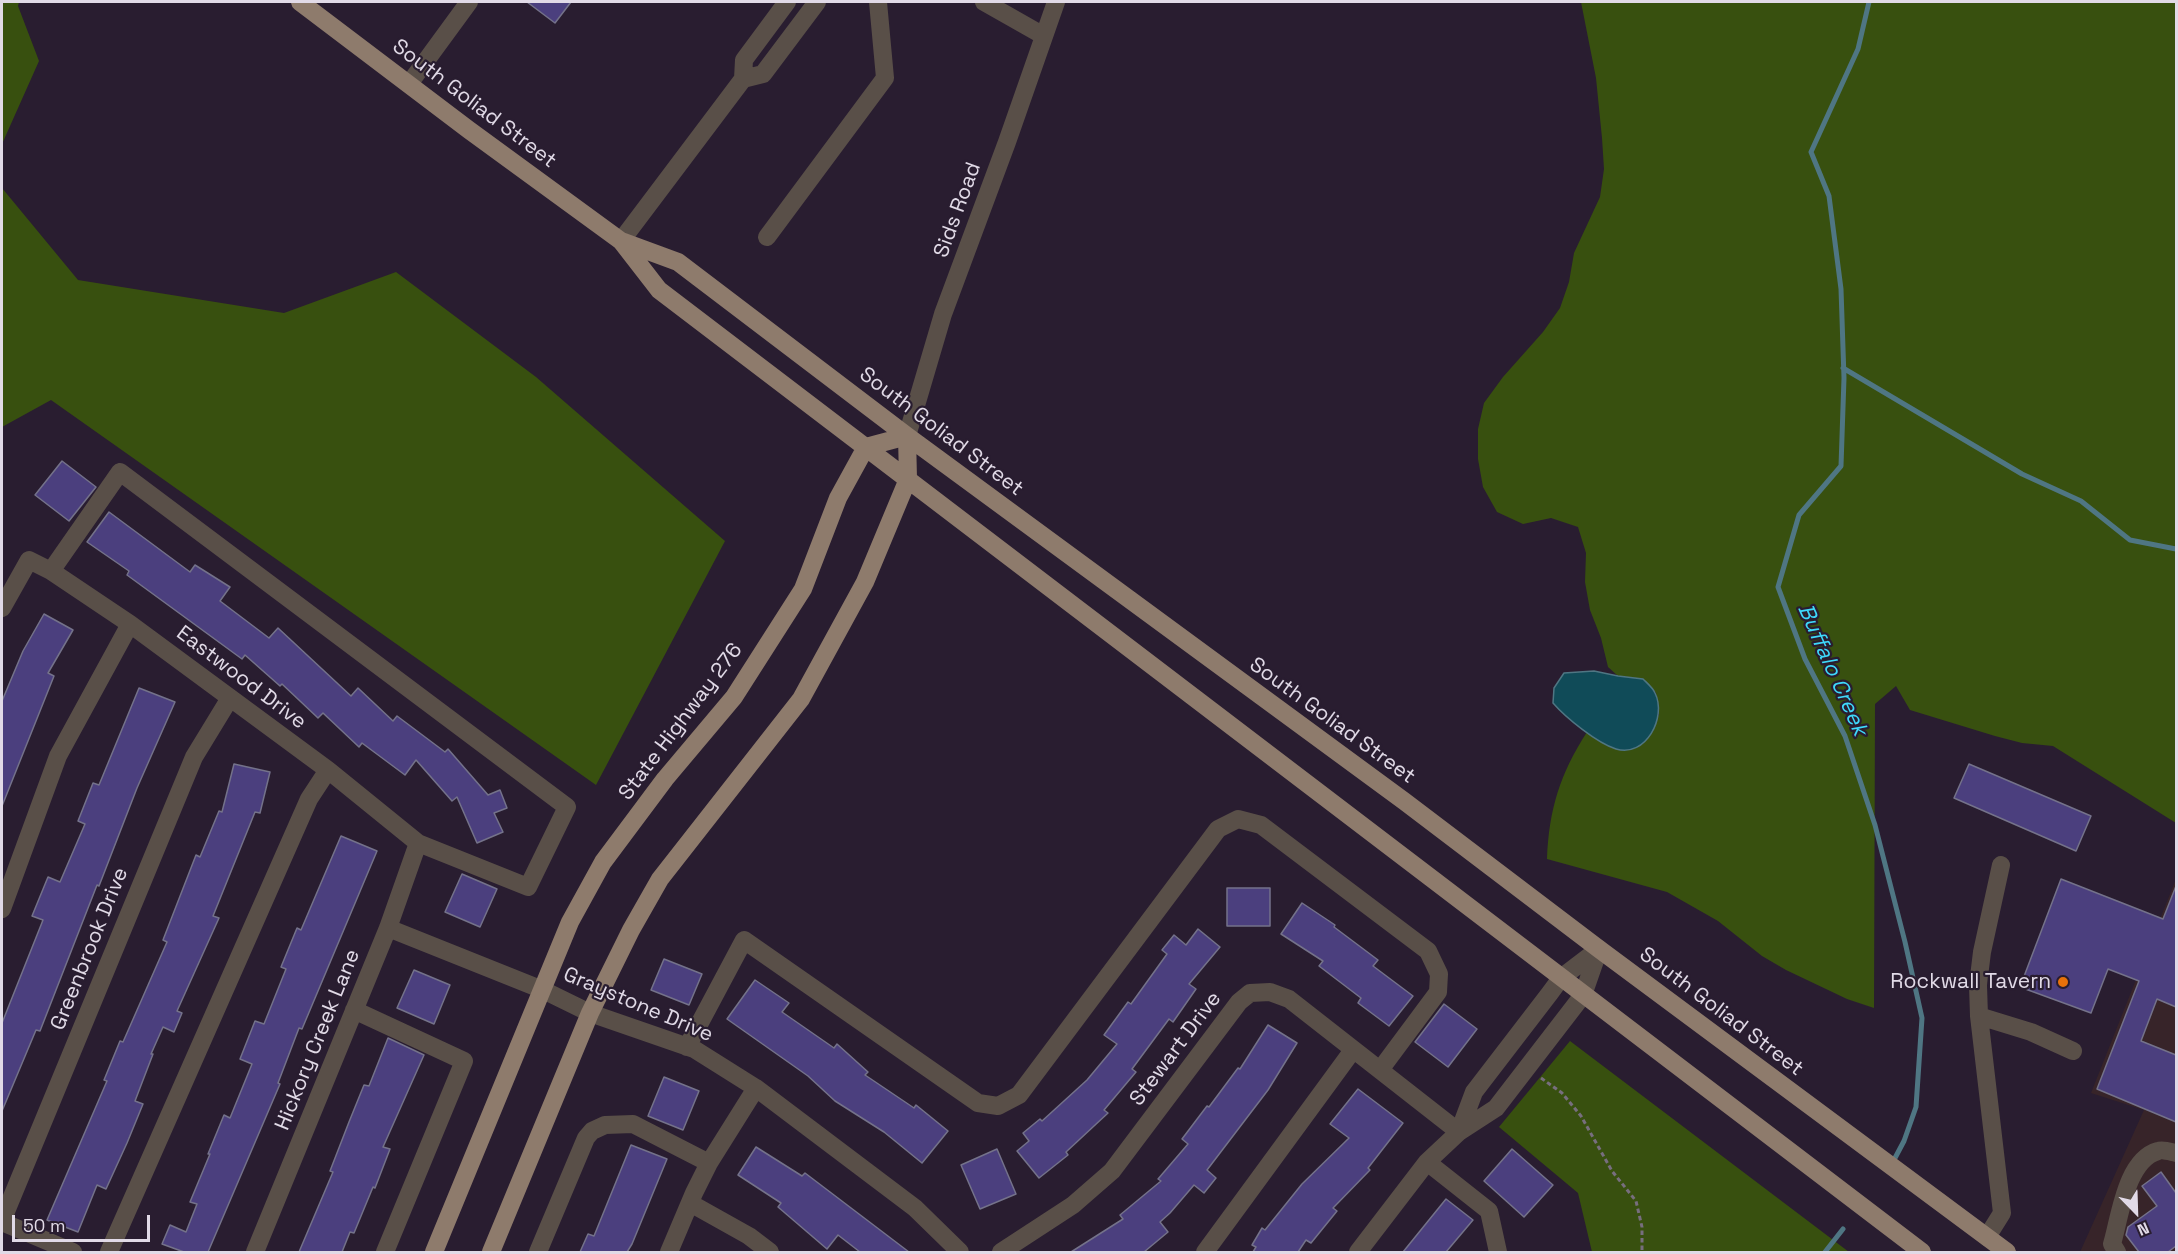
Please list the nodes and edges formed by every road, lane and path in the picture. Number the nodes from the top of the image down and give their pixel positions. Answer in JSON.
{"nodes":[{"id":1,"x":300,"y":2,"type":"edge"},
{"id":2,"x":470,"y":2,"type":"edge"},
{"id":3,"x":787,"y":2,"type":"edge"},
{"id":4,"x":817,"y":2,"type":"edge"},
{"id":5,"x":878,"y":2,"type":"edge"},
{"id":6,"x":984,"y":2,"type":"edge"},
{"id":7,"x":1056,"y":2,"type":"edge"},
{"id":8,"x":1044,"y":36,"type":"junction"},
{"id":9,"x":743,"y":79,"type":"junction"},
{"id":10,"x":409,"y":84,"type":"junction"},
{"id":11,"x":767,"y":237,"type":"dead end"},
{"id":12,"x":621,"y":241,"type":"junction"},
{"id":13,"x":906,"y":436,"type":"junction"},
{"id":14,"x":866,"y":447,"type":"junction"},
{"id":15,"x":908,"y":479,"type":"junction"},
{"id":16,"x":51,"y":571,"type":"junction"},
{"id":17,"x":2,"y":608,"type":"edge"},
{"id":18,"x":130,"y":624,"type":"junction"},
{"id":19,"x":230,"y":698,"type":"junction"},
{"id":20,"x":328,"y":770,"type":"junction"},
{"id":21,"x":418,"y":843,"type":"junction"},
{"id":22,"x":2001,"y":865,"type":"dead end"},
{"id":23,"x":2,"y":909,"type":"edge"},
{"id":24,"x":388,"y":928,"type":"junction"},
{"id":25,"x":1599,"y":949,"type":"junction"},
{"id":26,"x":1561,"y":978,"type":"junction"},
{"id":27,"x":543,"y":990,"type":"junction"},
{"id":28,"x":1583,"y":995,"type":"junction"},
{"id":29,"x":354,"y":1010,"type":"junction"},
{"id":30,"x":590,"y":1013,"type":"junction"},
{"id":31,"x":1979,"y":1016,"type":"junction"},
{"id":32,"x":687,"y":1047,"type":"junction"},
{"id":33,"x":1353,"y":1050,"type":"junction"},
{"id":34,"x":2073,"y":1051,"type":"dead end"},
{"id":35,"x":1380,"y":1070,"type":"junction"},
{"id":36,"x":1537,"y":1075,"type":"dead end"},
{"id":37,"x":756,"y":1088,"type":"junction"},
{"id":38,"x":1459,"y":1132,"type":"junction"},
{"id":39,"x":2176,"y":1153,"type":"edge"},
{"id":40,"x":1427,"y":1162,"type":"junction"},
{"id":41,"x":709,"y":1163,"type":"junction"},
{"id":42,"x":690,"y":1203,"type":"junction"},
{"id":43,"x":2,"y":1222,"type":"edge"},
{"id":44,"x":1987,"y":1237,"type":"junction"},
{"id":45,"x":74,"y":1252,"type":"edge"},
{"id":46,"x":109,"y":1252,"type":"edge"},
{"id":47,"x":255,"y":1252,"type":"edge"},
{"id":48,"x":385,"y":1252,"type":"edge"},
{"id":49,"x":434,"y":1252,"type":"edge"},
{"id":50,"x":491,"y":1252,"type":"edge"},
{"id":51,"x":538,"y":1252,"type":"edge"},
{"id":52,"x":669,"y":1252,"type":"edge"},
{"id":53,"x":770,"y":1252,"type":"edge"},
{"id":54,"x":960,"y":1252,"type":"edge"},
{"id":55,"x":1001,"y":1252,"type":"edge"},
{"id":56,"x":1205,"y":1252,"type":"edge"},
{"id":57,"x":1358,"y":1252,"type":"edge"},
{"id":58,"x":1498,"y":1252,"type":"edge"},
{"id":59,"x":1642,"y":1252,"type":"edge"},
{"id":60,"x":1922,"y":1252,"type":"edge"},
{"id":61,"x":2007,"y":1252,"type":"edge"},
{"id":62,"x":2117,"y":1252,"type":"edge"}],
"edges":[{"from":1,"to":10,"type":"main road","name":"South Goliad Street"},
{"from":2,"to":10,"type":"street"},
{"from":3,"to":9,"type":"street"},
{"from":4,"to":9,"type":"street"},
{"from":5,"to":11,"type":"street"},
{"from":6,"to":8,"type":"street"},
{"from":7,"to":8,"type":"street","name":"Sids Road"},
{"from":8,"to":13,"type":"street","name":"Sids Road"},
{"from":9,"to":12,"type":"street"},
{"from":10,"to":12,"type":"main road","name":"South Goliad Street"},
{"from":12,"to":13,"type":"main road","name":"South Goliad Street"},
{"from":12,"to":14,"type":"main road","name":"South Goliad Street"},
{"from":13,"to":14,"type":"main road"},
{"from":13,"to":15,"type":"main road"},
{"from":13,"to":25,"type":"main road","name":"South Goliad Street"},
{"from":14,"to":15,"type":"main road","name":"South Goliad Street"},
{"from":14,"to":27,"type":"main road","name":"State Highway 276"},
{"from":15,"to":26,"type":"main road","name":"South Goliad Street"},
{"from":15,"to":30,"type":"main road"},
{"from":16,"to":17,"type":"street","name":"Eastwood Drive"},
{"from":16,"to":18,"type":"street","name":"Eastwood Drive"},
{"from":16,"to":21,"type":"street","name":"Eastwood Drive"},
{"from":18,"to":19,"type":"street","name":"Eastwood Drive"},
{"from":18,"to":23,"type":"street"},
{"from":19,"to":20,"type":"street","name":"Eastwood Drive"},
{"from":19,"to":43,"type":"street","name":"Greenbrook Drive"},
{"from":20,"to":21,"type":"street","name":"Eastwood Drive"},
{"from":20,"to":46,"type":"street"},
{"from":21,"to":24,"type":"street","name":"Hickory Creek Lane"},
{"from":22,"to":31,"type":"street"},
{"from":24,"to":27,"type":"street","name":"Graystone Drive"},
{"from":24,"to":29,"type":"street","name":"Hickory Creek Lane"},
{"from":25,"to":26,"type":"street"},
{"from":25,"to":28,"type":"street"},
{"from":25,"to":44,"type":"main road","name":"South Goliad Street"},
{"from":26,"to":28,"type":"main road","name":"South Goliad Street"},
{"from":26,"to":38,"type":"street"},
{"from":27,"to":30,"type":"street","name":"Graystone Drive"},
{"from":27,"to":49,"type":"main road","name":"State Highway 276"},
{"from":28,"to":38,"type":"street"},
{"from":28,"to":60,"type":"main road","name":"South Goliad Street"},
{"from":29,"to":47,"type":"street","name":"Hickory Creek Lane"},
{"from":29,"to":48,"type":"street"},
{"from":30,"to":32,"type":"street","name":"Graystone Drive"},
{"from":30,"to":50,"type":"main road"},
{"from":31,"to":34,"type":"street"},
{"from":31,"to":44,"type":"street"},
{"from":32,"to":35,"type":"street"},
{"from":32,"to":37,"type":"street","name":"Graystone Drive"},
{"from":33,"to":35,"type":"street","name":"Stewart Drive"},
{"from":33,"to":55,"type":"street","name":"Stewart Drive"},
{"from":33,"to":56,"type":"street"},
{"from":35,"to":38,"type":"street","name":"Stewart Drive"},
{"from":36,"to":59,"type":"path"},
{"from":37,"to":41,"type":"street"},
{"from":37,"to":54,"type":"street","name":"Graystone Drive"},
{"from":38,"to":40,"type":"street"},
{"from":39,"to":62,"type":"street"},
{"from":40,"to":57,"type":"street"},
{"from":40,"to":58,"type":"street"},
{"from":41,"to":42,"type":"street"},
{"from":41,"to":51,"type":"street"},
{"from":42,"to":52,"type":"street"},
{"from":42,"to":53,"type":"street"},
{"from":43,"to":45,"type":"street"},
{"from":44,"to":61,"type":"main road","name":"South Goliad Street"}]}
